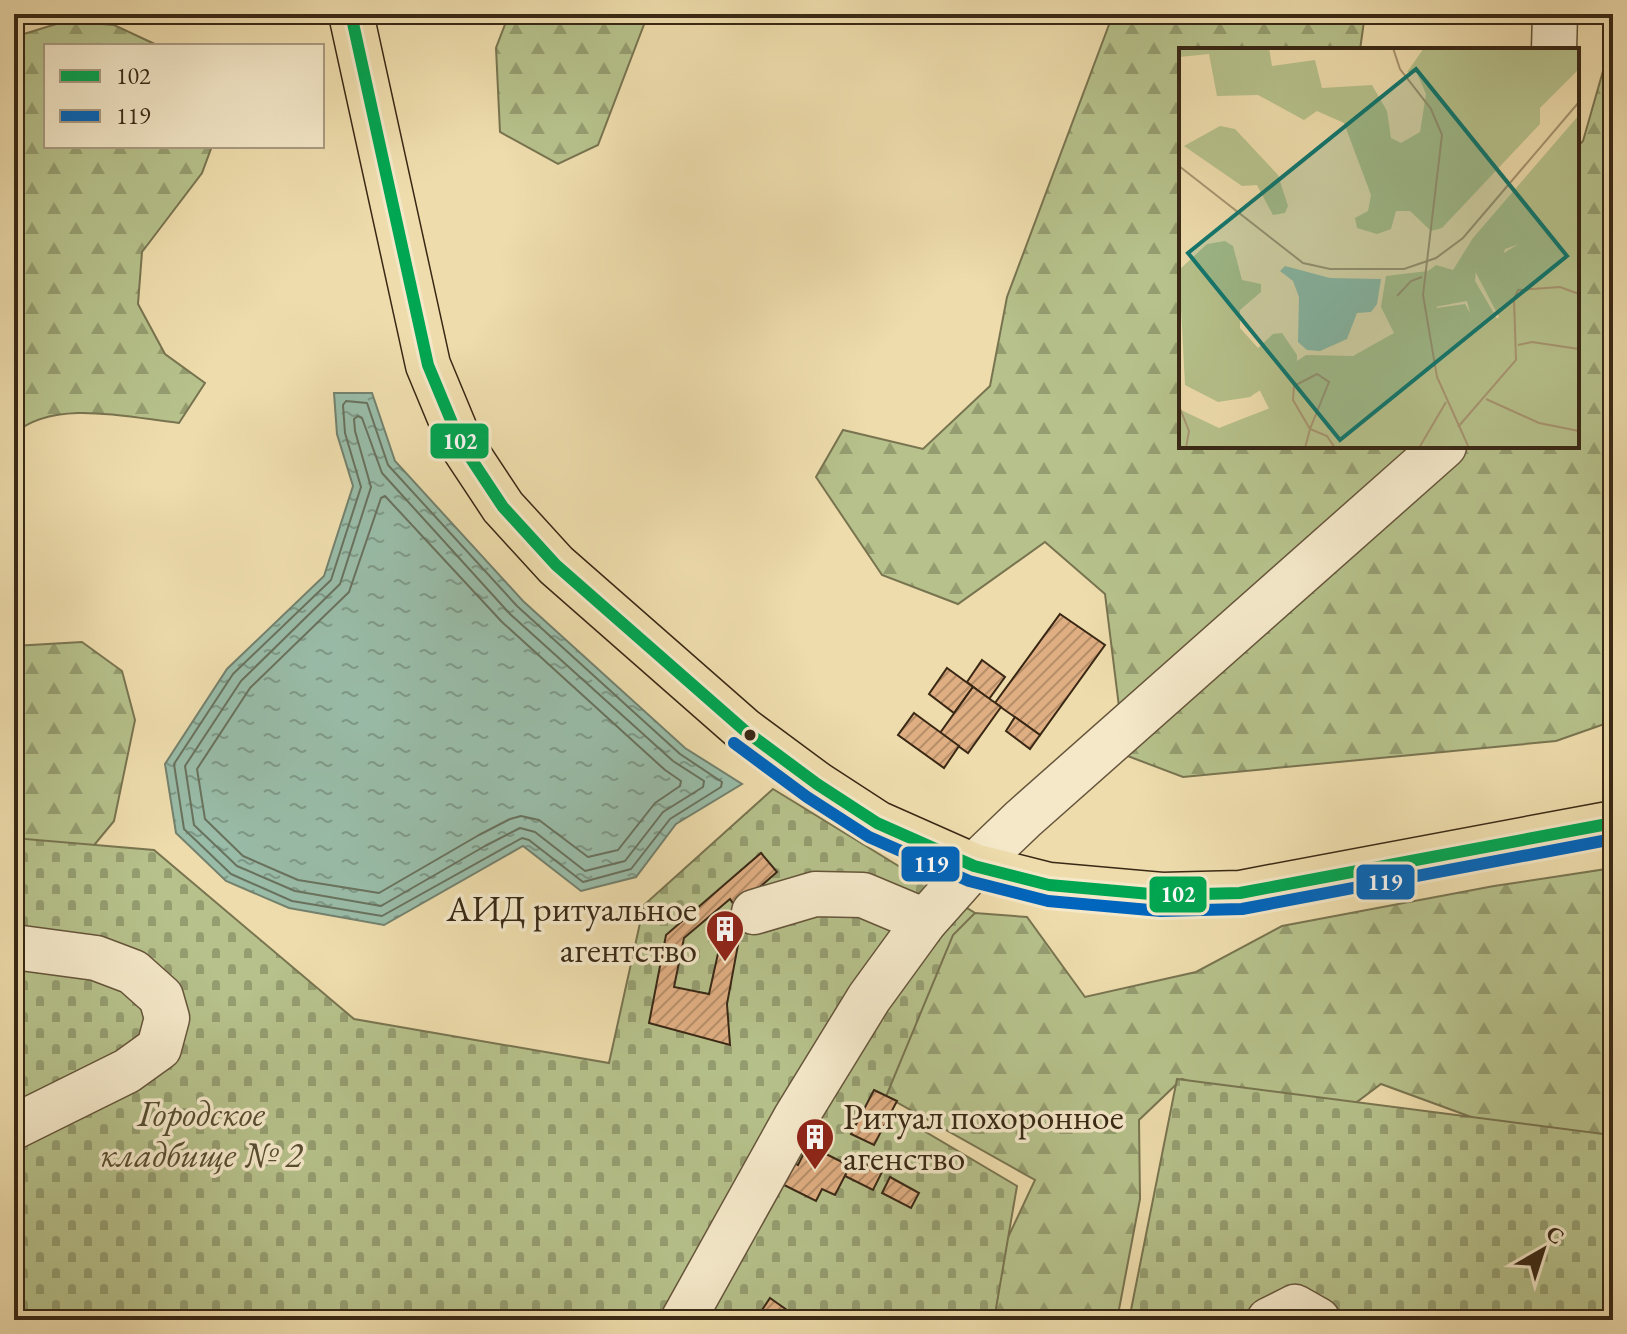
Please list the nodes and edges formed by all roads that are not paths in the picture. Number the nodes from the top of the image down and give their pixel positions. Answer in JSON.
{"nodes":[{"id":1,"x":351,"y":14,"type":"edge"},
{"id":2,"x":1555,"y":14,"type":"edge"},
{"id":3,"x":1554,"y":48,"type":"edge"},
{"id":4,"x":1442,"y":448,"type":"edge"},
{"id":5,"x":1613,"y":823,"type":"edge"},
{"id":6,"x":974,"y":866,"type":"junction"},
{"id":7,"x":754,"y":912,"type":"dead end"},
{"id":8,"x":925,"y":921,"type":"junction"},
{"id":9,"x":14,"y":947,"type":"edge"},
{"id":10,"x":14,"y":1127,"type":"edge"},
{"id":11,"x":683,"y":1320,"type":"edge"},
{"id":12,"x":1269,"y":1320,"type":"edge"},
{"id":13,"x":1318,"y":1320,"type":"edge"}],
"edges":[{"from":1,"to":6,"type":"main road"},
{"from":2,"to":3,"type":"street"},
{"from":4,"to":6,"type":"street"},
{"from":5,"to":6,"type":"main road"},
{"from":6,"to":8,"type":"street"},
{"from":7,"to":8,"type":"street"},
{"from":8,"to":11,"type":"street"},
{"from":9,"to":10,"type":"street"},
{"from":12,"to":13,"type":"street"}]}
